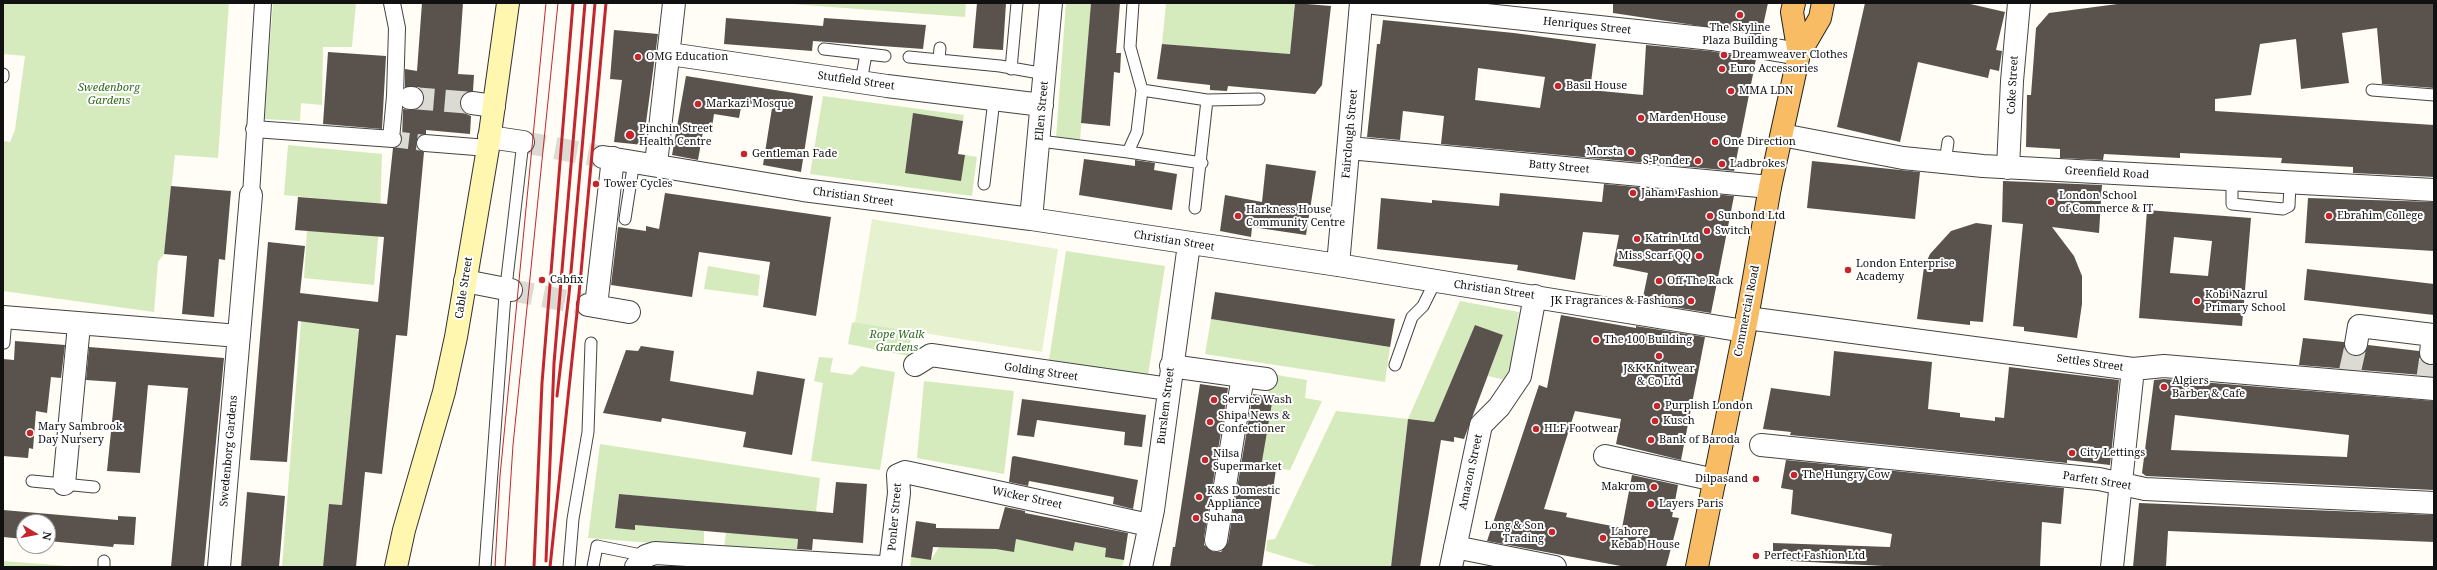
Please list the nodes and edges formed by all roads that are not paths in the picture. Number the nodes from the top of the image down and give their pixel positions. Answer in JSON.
{"nodes":[{"id":1,"x":263,"y":3,"type":"edge"},
{"id":2,"x":392,"y":3,"type":"edge"},
{"id":3,"x":508,"y":3,"type":"edge"},
{"id":4,"x":674,"y":3,"type":"edge"},
{"id":5,"x":1017,"y":3,"type":"edge"},
{"id":6,"x":1051,"y":3,"type":"edge"},
{"id":7,"x":1133,"y":3,"type":"edge"},
{"id":8,"x":1362,"y":3,"type":"edge"},
{"id":9,"x":1374,"y":3,"type":"edge"},
{"id":10,"x":1794,"y":3,"type":"edge"},
{"id":11,"x":1823,"y":3,"type":"edge"},
{"id":12,"x":2019,"y":3,"type":"edge"},
{"id":13,"x":940,"y":48,"type":"dead end"},
{"id":14,"x":824,"y":49,"type":"dead end"},
{"id":15,"x":670,"y":54,"type":"junction"},
{"id":16,"x":866,"y":54,"type":"junction"},
{"id":17,"x":1799,"y":54,"type":"junction"},
{"id":18,"x":885,"y":56,"type":"dead end"},
{"id":19,"x":909,"y":57,"type":"dead end"},
{"id":20,"x":939,"y":60,"type":"junction"},
{"id":21,"x":1012,"y":69,"type":"junction"},
{"id":22,"x":3,"y":74,"type":"edge"},
{"id":23,"x":1045,"y":74,"type":"junction"},
{"id":24,"x":3,"y":77,"type":"edge"},
{"id":25,"x":861,"y":82,"type":"junction"},
{"id":26,"x":1142,"y":90,"type":"junction"},
{"id":27,"x":2372,"y":90,"type":"dead end"},
{"id":28,"x":2434,"y":94,"type":"edge"},
{"id":29,"x":1259,"y":99,"type":"dead end"},
{"id":30,"x":994,"y":100,"type":"junction"},
{"id":31,"x":1207,"y":100,"type":"junction"},
{"id":32,"x":472,"y":103,"type":"tunnel mouth"},
{"id":33,"x":1042,"y":105,"type":"junction"},
{"id":34,"x":494,"y":106,"type":"junction"},
{"id":35,"x":254,"y":129,"type":"junction"},
{"id":36,"x":1782,"y":135,"type":"junction"},
{"id":37,"x":1040,"y":141,"type":"junction"},
{"id":38,"x":489,"y":142,"type":"junction"},
{"id":39,"x":524,"y":142,"type":"joint"},
{"id":40,"x":425,"y":143,"type":"tunnel mouth"},
{"id":41,"x":1349,"y":148,"type":"junction"},
{"id":42,"x":1128,"y":152,"type":"junction"},
{"id":43,"x":634,"y":160,"type":"junction"},
{"id":44,"x":1202,"y":163,"type":"junction"},
{"id":45,"x":656,"y":164,"type":"junction"},
{"id":46,"x":2008,"y":168,"type":"junction"},
{"id":47,"x":984,"y":184,"type":"dead end"},
{"id":48,"x":1770,"y":187,"type":"junction"},
{"id":49,"x":2434,"y":190,"type":"edge"},
{"id":50,"x":251,"y":195,"type":"joint"},
{"id":51,"x":1195,"y":208,"type":"dead end"},
{"id":52,"x":625,"y":219,"type":"dead end"},
{"id":53,"x":1031,"y":219,"type":"junction"},
{"id":54,"x":1189,"y":244,"type":"junction"},
{"id":55,"x":1338,"y":265,"type":"junction"},
{"id":56,"x":465,"y":281,"type":"junction"},
{"id":57,"x":1435,"y":282,"type":"junction"},
{"id":58,"x":508,"y":289,"type":"junction"},
{"id":59,"x":1535,"y":296,"type":"junction"},
{"id":60,"x":629,"y":312,"type":"dead end"},
{"id":61,"x":5,"y":318,"type":"edge"},
{"id":62,"x":79,"y":325,"type":"junction"},
{"id":63,"x":1745,"y":325,"type":"junction"},
{"id":64,"x":239,"y":336,"type":"junction"},
{"id":65,"x":4,"y":343,"type":"dead end"},
{"id":66,"x":591,"y":343,"type":"dead end"},
{"id":67,"x":2356,"y":344,"type":"tunnel mouth"},
{"id":68,"x":2431,"y":352,"type":"dead end"},
{"id":69,"x":915,"y":365,"type":"dead end"},
{"id":70,"x":1395,"y":365,"type":"dead end"},
{"id":71,"x":1171,"y":366,"type":"junction"},
{"id":72,"x":2133,"y":369,"type":"junction"},
{"id":73,"x":1243,"y":376,"type":"junction"},
{"id":74,"x":1266,"y":379,"type":"dead end"},
{"id":75,"x":2429,"y":386,"type":"edge"},
{"id":76,"x":1169,"y":390,"type":"junction"},
{"id":77,"x":1761,"y":445,"type":"dead end"},
{"id":78,"x":1605,"y":456,"type":"dead end"},
{"id":79,"x":905,"y":472,"type":"joint"},
{"id":80,"x":32,"y":480,"type":"dead end"},
{"id":81,"x":1715,"y":480,"type":"junction"},
{"id":82,"x":64,"y":484,"type":"junction"},
{"id":83,"x":2121,"y":484,"type":"junction"},
{"id":84,"x":94,"y":487,"type":"dead end"},
{"id":85,"x":2434,"y":503,"type":"edge"},
{"id":86,"x":1149,"y":525,"type":"junction"},
{"id":87,"x":1216,"y":540,"type":"dead end"},
{"id":88,"x":1453,"y":557,"type":"edge"},
{"id":89,"x":641,"y":561,"type":"edge"},
{"id":90,"x":219,"y":567,"type":"edge"},
{"id":91,"x":396,"y":567,"type":"edge"},
{"id":92,"x":484,"y":567,"type":"edge"},
{"id":93,"x":569,"y":567,"type":"edge"},
{"id":94,"x":593,"y":567,"type":"edge"},
{"id":95,"x":881,"y":567,"type":"edge"},
{"id":96,"x":890,"y":567,"type":"edge"},
{"id":97,"x":1141,"y":567,"type":"edge"},
{"id":98,"x":1555,"y":567,"type":"edge"},
{"id":99,"x":1697,"y":567,"type":"edge"},
{"id":100,"x":2112,"y":567,"type":"edge"}],
"edges":[{"from":1,"to":35,"type":"street"},
{"from":2,"to":35,"type":"street"},
{"from":3,"to":34,"type":"main road","name":"Cable Street"},
{"from":4,"to":15,"type":"street"},
{"from":5,"to":21,"type":"lane"},
{"from":6,"to":23,"type":"street","name":"Ellen Street"},
{"from":7,"to":26,"type":"lane"},
{"from":8,"to":41,"type":"street","name":"Fairclough Street"},
{"from":9,"to":17,"type":"street","name":"Henriques Street"},
{"from":10,"to":17,"type":"highway","name":"Commercial Road"},
{"from":11,"to":17,"type":"highway","name":"Commercial Road"},
{"from":12,"to":46,"type":"street","name":"Coke Street"},
{"from":13,"to":20,"type":"lane"},
{"from":14,"to":16,"type":"lane"},
{"from":15,"to":25,"type":"street","name":"Stutfield Street"},
{"from":15,"to":45,"type":"street"},
{"from":16,"to":18,"type":"lane"},
{"from":16,"to":25,"type":"lane"},
{"from":17,"to":36,"type":"highway","name":"Commercial Road"},
{"from":19,"to":20,"type":"lane"},
{"from":20,"to":21,"type":"lane"},
{"from":21,"to":23,"type":"lane"},
{"from":22,"to":24,"type":"lane"},
{"from":23,"to":33,"type":"street","name":"Ellen Street"},
{"from":25,"to":30,"type":"street","name":"Stutfield Street"},
{"from":26,"to":31,"type":"lane"},
{"from":26,"to":42,"type":"lane"},
{"from":27,"to":28,"type":"lane"},
{"from":29,"to":31,"type":"lane"},
{"from":30,"to":33,"type":"street","name":"Stutfield Street"},
{"from":30,"to":47,"type":"lane"},
{"from":31,"to":44,"type":"lane"},
{"from":32,"to":34,"type":"street"},
{"from":33,"to":37,"type":"street","name":"Ellen Street"},
{"from":34,"to":38,"type":"main road","name":"Cable Street"},
{"from":35,"to":50,"type":"street"},
{"from":36,"to":46,"type":"street","name":"Greenfield Road"},
{"from":36,"to":48,"type":"highway","name":"Commercial Road"},
{"from":37,"to":42,"type":"lane"},
{"from":37,"to":53,"type":"street","name":"Ellen Street"},
{"from":38,"to":39,"type":"street"},
{"from":38,"to":40,"type":"street"},
{"from":38,"to":56,"type":"main road","name":"Cable Street"},
{"from":39,"to":58,"type":"lane"},
{"from":41,"to":48,"type":"street","name":"Batty Street"},
{"from":41,"to":55,"type":"street","name":"Fairclough Street"},
{"from":42,"to":44,"type":"lane"},
{"from":43,"to":45,"type":"street","name":"Christian Street"},
{"from":43,"to":52,"type":"lane"},
{"from":43,"to":60,"type":"street","name":"Christian Street"},
{"from":44,"to":51,"type":"lane"},
{"from":45,"to":53,"type":"street","name":"Christian Street"},
{"from":46,"to":49,"type":"street","name":"Greenfield Road"},
{"from":48,"to":63,"type":"highway","name":"Commercial Road"},
{"from":50,"to":64,"type":"street","name":"Swedenborg Gardens"},
{"from":53,"to":54,"type":"street","name":"Christian Street"},
{"from":54,"to":55,"type":"street","name":"Christian Street"},
{"from":54,"to":71,"type":"street","name":"Burslem Street"},
{"from":55,"to":57,"type":"street","name":"Christian Street"},
{"from":56,"to":58,"type":"street"},
{"from":56,"to":91,"type":"main road","name":"Cable Street"},
{"from":57,"to":59,"type":"street","name":"Christian Street"},
{"from":57,"to":70,"type":"lane"},
{"from":58,"to":92,"type":"lane"},
{"from":59,"to":63,"type":"street","name":"Christian Street"},
{"from":59,"to":88,"type":"street","name":"Amazon Street"},
{"from":61,"to":62,"type":"street"},
{"from":61,"to":65,"type":"lane"},
{"from":62,"to":64,"type":"street"},
{"from":62,"to":82,"type":"street"},
{"from":63,"to":72,"type":"street","name":"Settles Street"},
{"from":63,"to":81,"type":"highway","name":"Commercial Road"},
{"from":64,"to":90,"type":"street","name":"Swedenborg Gardens"},
{"from":66,"to":93,"type":"lane"},
{"from":67,"to":68,"type":"street"},
{"from":69,"to":76,"type":"street","name":"Golding Street"},
{"from":71,"to":73,"type":"street"},
{"from":71,"to":76,"type":"street","name":"Burslem Street"},
{"from":72,"to":75,"type":"street","name":"Settles Street"},
{"from":72,"to":83,"type":"street"},
{"from":73,"to":74,"type":"street"},
{"from":73,"to":87,"type":"street"},
{"from":76,"to":86,"type":"street","name":"Burslem Street"},
{"from":77,"to":83,"type":"street","name":"Parfett Street"},
{"from":78,"to":81,"type":"street"},
{"from":79,"to":86,"type":"street","name":"Wicker Street"},
{"from":79,"to":96,"type":"street","name":"Ponler Street"},
{"from":80,"to":82,"type":"lane"},
{"from":81,"to":99,"type":"highway","name":"Commercial Road"},
{"from":82,"to":84,"type":"lane"},
{"from":83,"to":85,"type":"street","name":"Parfett Street"},
{"from":83,"to":100,"type":"street"},
{"from":86,"to":97,"type":"street","name":"Burslem Street"},
{"from":88,"to":98,"type":"street"},
{"from":89,"to":94,"type":"lane"},
{"from":89,"to":95,"type":"street"}]}
